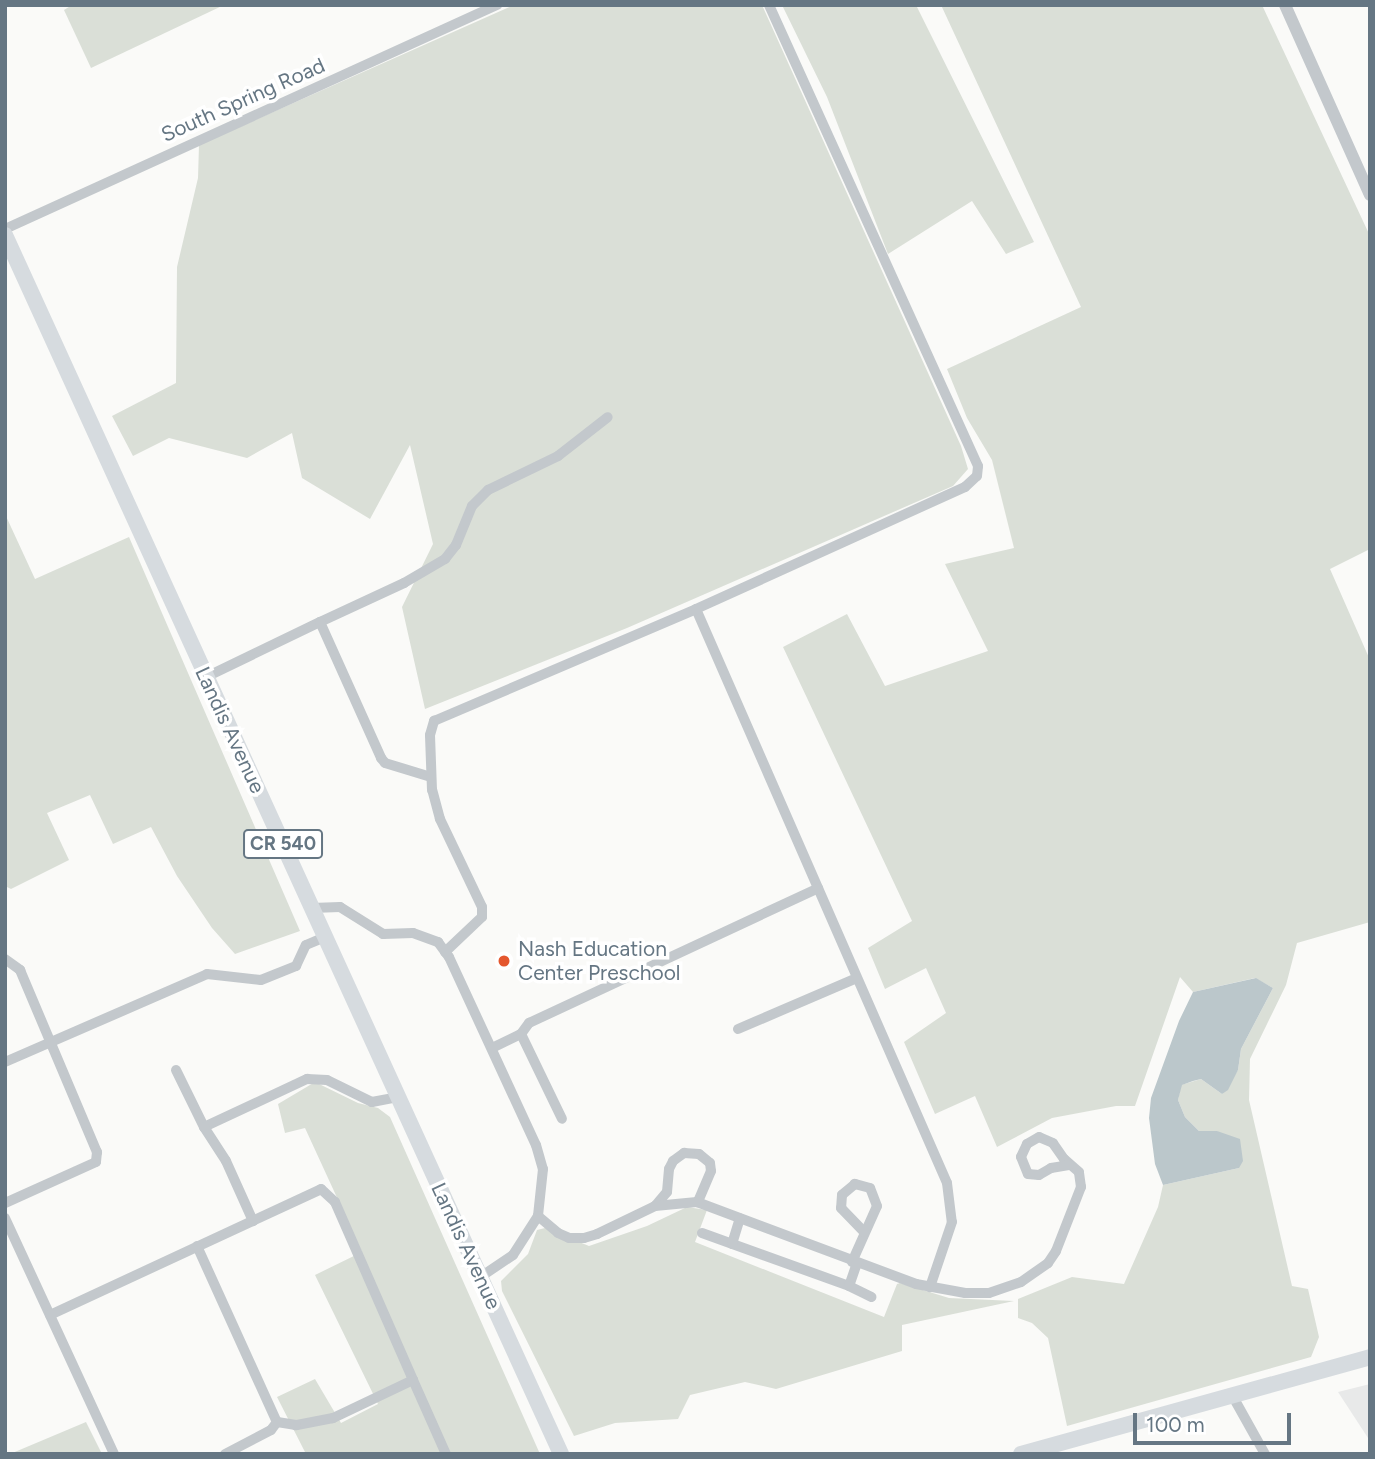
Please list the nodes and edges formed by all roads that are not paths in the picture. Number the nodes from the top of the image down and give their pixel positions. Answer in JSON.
{"nodes":[{"id":1,"x":498,"y":5,"type":"edge"},
{"id":2,"x":769,"y":5,"type":"edge"},
{"id":3,"x":1285,"y":5,"type":"edge"},
{"id":4,"x":1370,"y":195,"type":"edge"},
{"id":5,"x":5,"y":229,"type":"edge"},
{"id":6,"x":5,"y":235,"type":"edge"},
{"id":7,"x":608,"y":417,"type":"dead end"},
{"id":8,"x":696,"y":609,"type":"junction"},
{"id":9,"x":320,"y":622,"type":"junction"},
{"id":10,"x":206,"y":677,"type":"junction"},
{"id":11,"x":431,"y":777,"type":"junction"},
{"id":12,"x":818,"y":888,"type":"junction"},
{"id":13,"x":312,"y":908,"type":"junction"},
{"id":14,"x":325,"y":937,"type":"junction"},
{"id":15,"x":445,"y":952,"type":"junction"},
{"id":16,"x":5,"y":959,"type":"edge"},
{"id":17,"x":857,"y":978,"type":"junction"},
{"id":18,"x":738,"y":1029,"type":"dead end"},
{"id":19,"x":521,"y":1034,"type":"junction"},
{"id":20,"x":51,"y":1042,"type":"junction"},
{"id":21,"x":492,"y":1048,"type":"junction"},
{"id":22,"x":5,"y":1062,"type":"edge"},
{"id":23,"x":176,"y":1070,"type":"dead end"},
{"id":24,"x":398,"y":1097,"type":"junction"},
{"id":25,"x":562,"y":1119,"type":"dead end"},
{"id":26,"x":204,"y":1128,"type":"junction"},
{"id":27,"x":1069,"y":1165,"type":"junction"},
{"id":28,"x":698,"y":1202,"type":"junction"},
{"id":29,"x":5,"y":1203,"type":"edge"},
{"id":30,"x":656,"y":1206,"type":"junction"},
{"id":31,"x":538,"y":1216,"type":"junction"},
{"id":32,"x":5,"y":1218,"type":"edge"},
{"id":33,"x":740,"y":1218,"type":"junction"},
{"id":34,"x":253,"y":1221,"type":"junction"},
{"id":35,"x":864,"y":1232,"type":"junction"},
{"id":36,"x":702,"y":1233,"type":"dead end"},
{"id":37,"x":732,"y":1244,"type":"junction"},
{"id":38,"x":198,"y":1247,"type":"junction"},
{"id":39,"x":855,"y":1262,"type":"junction"},
{"id":40,"x":480,"y":1276,"type":"junction"},
{"id":41,"x":849,"y":1286,"type":"junction"},
{"id":42,"x":930,"y":1287,"type":"junction"},
{"id":43,"x":872,"y":1297,"type":"dead end"},
{"id":44,"x":50,"y":1315,"type":"junction"},
{"id":45,"x":1370,"y":1357,"type":"edge"},
{"id":46,"x":413,"y":1380,"type":"junction"},
{"id":47,"x":1232,"y":1395,"type":"junction"},
{"id":48,"x":277,"y":1422,"type":"junction"},
{"id":49,"x":114,"y":1454,"type":"edge"},
{"id":50,"x":225,"y":1454,"type":"edge"},
{"id":51,"x":446,"y":1454,"type":"edge"},
{"id":52,"x":561,"y":1454,"type":"edge"},
{"id":53,"x":1021,"y":1454,"type":"edge"},
{"id":54,"x":1265,"y":1454,"type":"edge"}],
"edges":[{"from":1,"to":5,"type":"street","name":"South Spring Road"},
{"from":2,"to":8,"type":"street"},
{"from":3,"to":4,"type":"street"},
{"from":6,"to":10,"type":"main road","name":"Landis Avenue","number":"CR 540"},
{"from":7,"to":9,"type":"street"},
{"from":8,"to":11,"type":"street"},
{"from":8,"to":12,"type":"street"},
{"from":9,"to":10,"type":"street"},
{"from":9,"to":11,"type":"street"},
{"from":10,"to":13,"type":"main road","name":"Landis Avenue","number":"CR 540"},
{"from":11,"to":15,"type":"street"},
{"from":12,"to":17,"type":"street"},
{"from":12,"to":19,"type":"street"},
{"from":13,"to":14,"type":"main road","name":"Landis Avenue","number":"CR 540"},
{"from":13,"to":15,"type":"street"},
{"from":14,"to":20,"type":"street"},
{"from":14,"to":24,"type":"main road","name":"Landis Avenue","number":"CR 540"},
{"from":15,"to":21,"type":"street"},
{"from":16,"to":20,"type":"street"},
{"from":17,"to":18,"type":"street"},
{"from":17,"to":42,"type":"street"},
{"from":19,"to":21,"type":"street"},
{"from":19,"to":25,"type":"street"},
{"from":20,"to":22,"type":"street"},
{"from":20,"to":29,"type":"street"},
{"from":21,"to":31,"type":"street"},
{"from":23,"to":26,"type":"street"},
{"from":24,"to":26,"type":"street"},
{"from":24,"to":40,"type":"main road","name":"Landis Avenue","number":"CR 540"},
{"from":26,"to":34,"type":"street"},
{"from":27,"to":27,"type":"street"},
{"from":27,"to":42,"type":"street"},
{"from":28,"to":30,"type":"street"},
{"from":28,"to":30,"type":"street"},
{"from":28,"to":33,"type":"street"},
{"from":30,"to":31,"type":"street"},
{"from":31,"to":40,"type":"street"},
{"from":32,"to":44,"type":"street"},
{"from":33,"to":37,"type":"street"},
{"from":33,"to":39,"type":"street"},
{"from":34,"to":38,"type":"street"},
{"from":34,"to":46,"type":"street"},
{"from":35,"to":35,"type":"street"},
{"from":35,"to":39,"type":"street"},
{"from":36,"to":37,"type":"street"},
{"from":37,"to":41,"type":"street"},
{"from":38,"to":44,"type":"street"},
{"from":38,"to":48,"type":"street"},
{"from":39,"to":41,"type":"street"},
{"from":39,"to":42,"type":"street"},
{"from":40,"to":52,"type":"main road","name":"Landis Avenue","number":"CR 540"},
{"from":41,"to":43,"type":"street"},
{"from":44,"to":49,"type":"street"},
{"from":45,"to":47,"type":"main road"},
{"from":46,"to":48,"type":"street"},
{"from":46,"to":51,"type":"street"},
{"from":47,"to":53,"type":"main road"},
{"from":47,"to":54,"type":"street"},
{"from":48,"to":50,"type":"street"}]}
